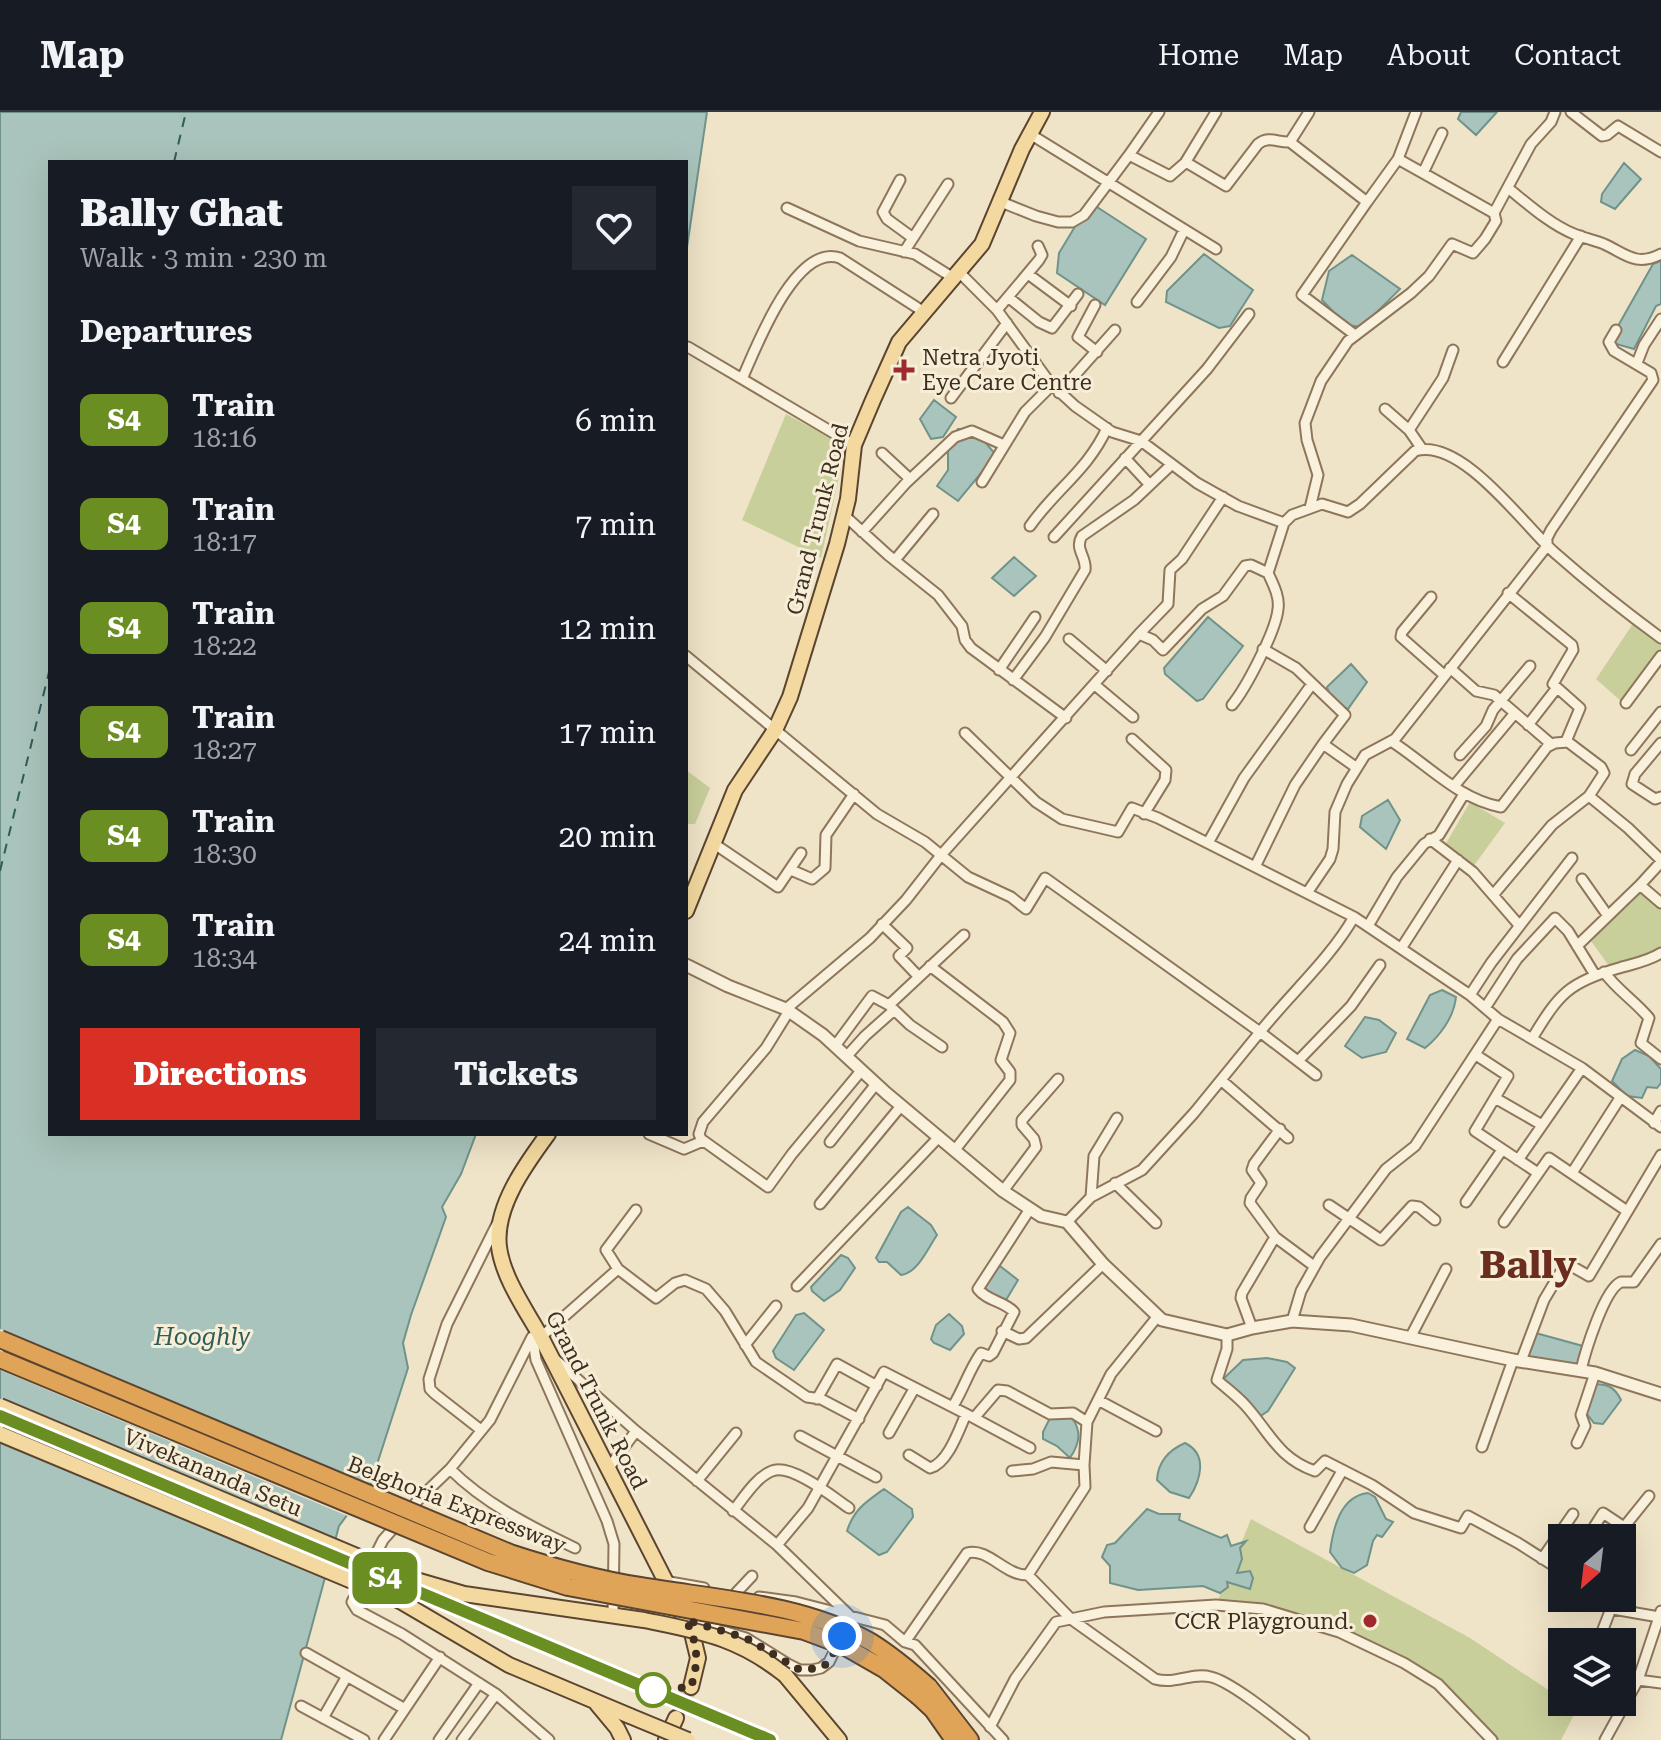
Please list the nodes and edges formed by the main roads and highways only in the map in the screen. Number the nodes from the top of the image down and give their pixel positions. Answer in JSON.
{"nodes":[{"id":1,"x":1042,"y":112,"type":"edge"},
{"id":2,"x":688,"y":906,"type":"edge"},
{"id":3,"x":547,"y":1136,"type":"edge"},
{"id":4,"x":0,"y":1339,"type":"edge"},
{"id":5,"x":0,"y":1359,"type":"edge"},
{"id":6,"x":0,"y":1406,"type":"edge"},
{"id":7,"x":0,"y":1434,"type":"edge"},
{"id":8,"x":691,"y":1687,"type":"tunnel mouth"},
{"id":9,"x":924,"y":1691,"type":"junction"},
{"id":10,"x":594,"y":1701,"type":"junction"},
{"id":11,"x":676,"y":1718,"type":"tunnel mouth"},
{"id":12,"x":835,"y":1738,"type":"edge"},
{"id":13,"x":623,"y":1740,"type":"edge"},
{"id":14,"x":666,"y":1740,"type":"edge"},
{"id":15,"x":688,"y":1740,"type":"edge"},
{"id":16,"x":954,"y":1740,"type":"edge"},
{"id":17,"x":970,"y":1740,"type":"edge"}],
"edges":[{"from":1,"to":2,"type":"main road","name":"Grand Trunk Road"},
{"from":3,"to":8,"type":"main road","name":"Grand Trunk Road"},
{"from":4,"to":9,"type":"highway","name":"Belghoria Expressway","bridge":true},
{"from":5,"to":9,"type":"highway","name":"Belghoria Expressway","bridge":true},
{"from":6,"to":12,"type":"main road","name":"Vivekananda Setu","bridge":true},
{"from":7,"to":10,"type":"main road","bridge":true},
{"from":9,"to":16,"type":"highway","name":"Belghoria Expressway"},
{"from":9,"to":17,"type":"highway","name":"Belghoria Expressway"},
{"from":10,"to":13,"type":"main road"},
{"from":10,"to":15,"type":"main road","bridge":true},
{"from":11,"to":14,"type":"main road"}]}
